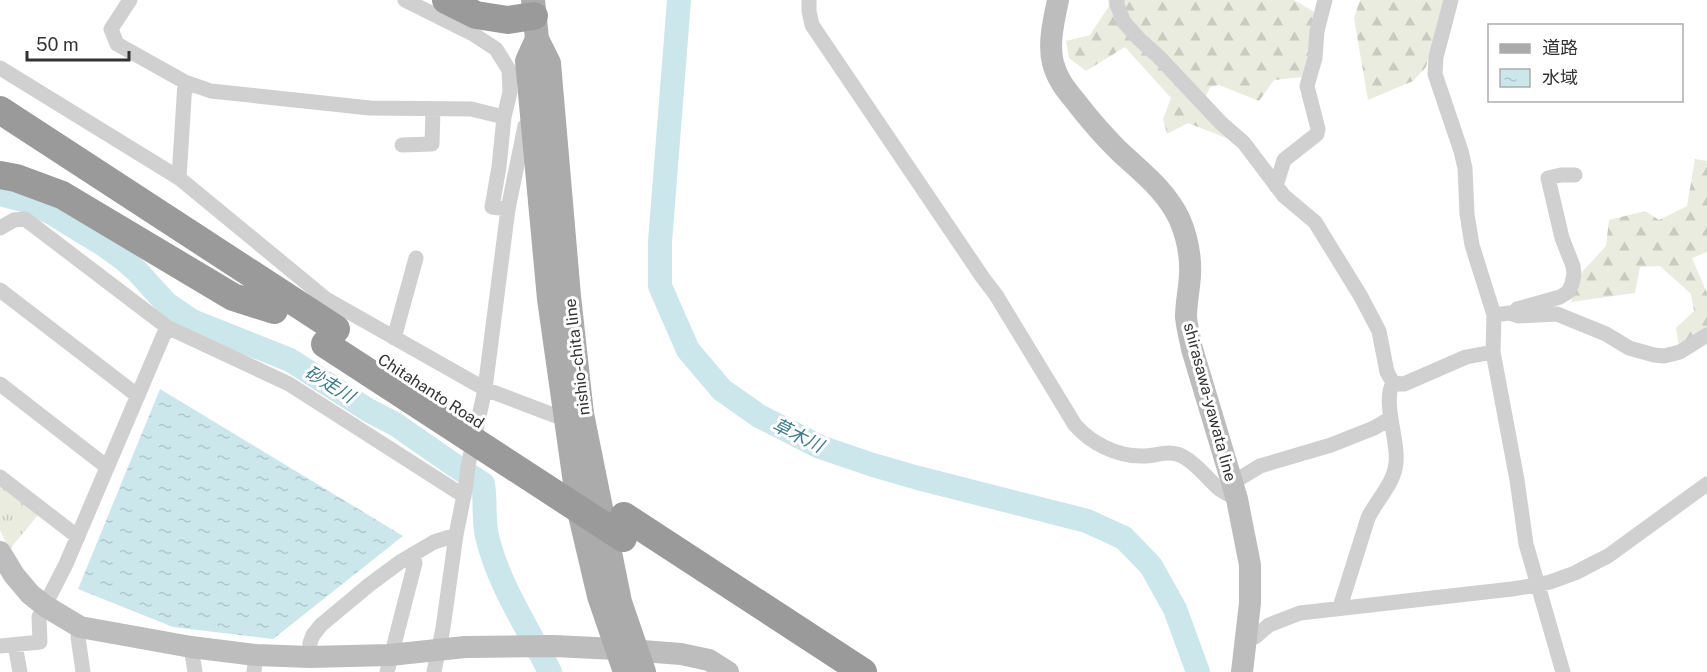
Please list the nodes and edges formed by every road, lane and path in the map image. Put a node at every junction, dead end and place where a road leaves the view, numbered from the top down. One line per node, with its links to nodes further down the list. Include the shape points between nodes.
1 (130, 0): 12 (street, via 111,29 117,44)
2 (405, 0): 16 (street, via 496,49 509,70 510,92)
3 (446, 0): 10 (highway, via 476,15 508,20)
4 (499, 0): 10 (highway)
5 (809, 0): 46 (street, via 812,25 996,295 1075,425 1091,440 1119,453 1142,456 1167,452 1182,456 1219,489)
6 (1058, 0): 46 (street, shirasawa-yawata line, via 1052,62 1060,83 1092,123 1164,193 1180,221 1190,263 1187,326)
7 (1117, 0): 23 (street, via 1124,22 1244,143)
8 (1324, 0): 23 (street, via 1307,86 1317,134 1284,160)
9 (1451, 0): 30 (street, via 1435,74 1465,168 1472,245)
10 (534, 18): 40 (main road, nishio-chita line, via 527,61 549,299); 61 (main road, nishio-chita line, via 549,63 582,414)
11 (0, 68): 22 (street)
12 (185, 82): 14 (street, via 211,91 370,108); 22 (street)
13 (0, 96): 26 (highway, via 189,220)
14 (433, 109): 16 (street, via 471,109); 19 (street, via 432,144)
15 (0, 110): 26 (highway, Chitahanto Road)
16 (504, 117): 24 (street, via 492,207)
17 (525, 126): 24 (street)
18 (0, 132): 29 (highway, Chitahanto Road)
19 (402, 145)
20 (1575, 174): 30 (street, via 1548,178 1573,266 1568,292)
21 (0, 175): 29 (highway, via 62,195 233,297)
22 (179, 178): 34 (street, via 326,299)
23 (1276, 186): 36 (street, via 1315,222 1360,295 1379,331)
24 (508, 209): 38 (street)
25 (0, 228): 31 (street, via 14,219 25,219)
26 (196, 237): 33 (highway, Chitahanto Road)
27 (416, 258): 34 (street)
28 (0, 291): 39 (street)
29 (274, 310): 33 (highway, Chitahanto Road)
30 (1502, 314): 32 (street, via 1557,314 1629,348 1654,355 1680,352); 35 (street)
31 (167, 327): 39 (street); 45 (street, via 289,384)
32 (1707, 335)
33 (331, 336): 47 (highway, Chitahanto Road)
34 (394, 338): 38 (street)
35 (1493, 352): 36 (street, via 1466,357 1404,384); 52 (street, via 1526,544)
36 (1393, 383): 41 (street)
37 (0, 384): 42 (street)
38 (485, 389): 40 (street); 45 (street)
39 (138, 396): 42 (street)
40 (566, 418): 61 (main road, nishio-chita line, via 579,511 599,596)
41 (1391, 418): 46 (street, via 1330,446 1260,466); 54 (street, via 1397,461 1392,480 1368,518)
42 (107, 466): 49 (street)
43 (0, 477): 49 (street)
44 (1707, 484): 52 (street, via 1608,556 1575,573)
45 (465, 490): 48 (street)
46 (1234, 491): 56 (street, shirasawa-yawata line, via 1250,565)
47 (623, 527): 70 (highway, Chitahanto Road); 71 (highway, Chitahanto Road)
48 (456, 535): 51 (street); 59 (street)
49 (78, 537): 53 (street)
50 (0, 552): 53 (street, via 14,575)
51 (413, 554): 60 (street, via 321,625 310,643); 63 (street, via 415,563)
52 (1537, 585): 54 (street); 73 (street)
53 (45, 606): 55 (street); 57 (street, via 39,617 40,642)
54 (1340, 607): 56 (street, via 1300,612)
55 (80, 627): 58 (street); 65 (street)
56 (1246, 639): 72 (street, shirasawa-yawata line)
57 (8, 645): 64 (street)
58 (191, 647): 62 (street); 66 (street)
59 (439, 649): 61 (street, via 554,646); 63 (street); 67 (street)
60 (310, 657): 62 (street); 63 (street)
61 (632, 657): 68 (main road, nishio-chita line); 69 (street, via 681,654 709,660)
62 (255, 663)
63 (388, 664)
64 (20, 672)
65 (83, 672)
66 (195, 672)
67 (434, 672)
68 (625, 672)
69 (728, 672)
70 (830, 672)
71 (863, 672)
72 (1242, 672)
73 (1563, 672)

